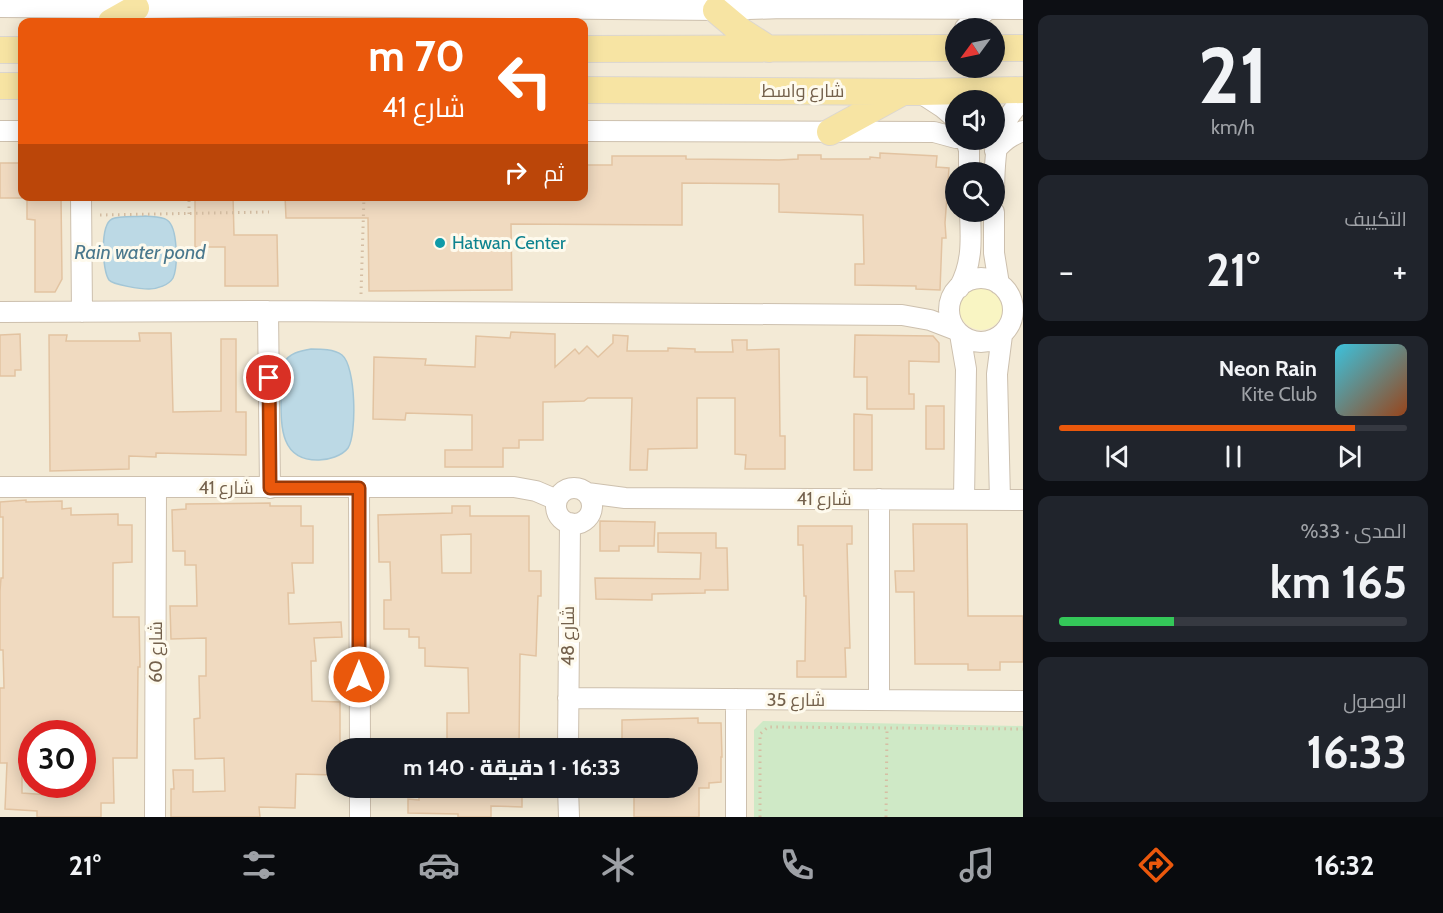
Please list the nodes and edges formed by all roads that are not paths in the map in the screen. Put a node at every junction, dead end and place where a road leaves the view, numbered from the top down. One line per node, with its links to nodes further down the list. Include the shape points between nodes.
1 (276, 3): 2 (street); 9 (street)
2 (234, 4): 7 (street)
3 (788, 4): 4 (street); 9 (street)
4 (839, 4): 5 (street)
5 (994, 4): 8 (street); 11 (street)
6 (0, 7): 7 (street)
7 (136, 8): 10 (main road)
8 (1023, 9)
9 (716, 10): 16 (main road)
10 (118, 18)
11 (977, 18)
12 (945, 44): 16 (main road)
13 (1005, 48): 14 (main road)
14 (1023, 48)
15 (588, 49): 16 (main road)
16 (769, 49)
17 (0, 50): 18 (main road)
18 (18, 50)
19 (0, 86): 20 (main road)
20 (18, 86)
21 (588, 90): 23 (main road, شارع واسط)
22 (1023, 90): 23 (main road, شارع واسط)
23 (911, 92): 25 (street); 30 (main road)
24 (1023, 100): 32 (street, via 1008,117)
25 (945, 109)
26 (0, 131): 27 (street)
27 (18, 131)
28 (588, 131): 30 (street)
29 (1023, 131): 32 (street, via 1001,143)
30 (830, 132): 31 (street, via 934,132)
31 (945, 136)
32 (995, 151): 33 (street)
33 (995, 162)
34 (81, 206): 42 (street)
35 (970, 222): 38 (street, via 969,264)
36 (994, 222): 37 (street)
37 (999, 284): 38 (street, via 978,279); 40 (street)
38 (957, 290): 43 (street, via 930,308); 44 (street, via 950,305 950,318)
39 (268, 311): 42 (street); 43 (street); 48 (street)
40 (1018, 311): 45 (street)
41 (0, 312): 42 (street)
42 (82, 312)
43 (902, 315): 44 (street, via 930,320)
44 (958, 332): 45 (street, via 967,339 985,342); 53 (street, via 966,369)
45 (1002, 335): 55 (street, via 997,374)
46 (0, 487): 47 (street, شارع 41)
47 (156, 488): 48 (street, شارع 41); 67 (street, شارع 60)
48 (270, 488): 49 (street, شارع 41)
49 (359, 488): 54 (street, شارع 41, via 514,487); 63 (street)
50 (587, 493): 51 (street, شارع 41); 54 (street, via 578,488 568,489); 57 (street, via 592,502)
51 (625, 498): 52 (street, شارع 41); 57 (street, شارع 41)
52 (879, 499): 53 (street, شارع 41); 61 (street)
53 (964, 499): 55 (street, شارع 41)
54 (557, 500): 58 (street, via 559,514)
55 (1000, 500): 56 (street, شارع 41)
56 (1023, 500)
57 (591, 513): 58 (street, via 582,522)
58 (570, 523): 59 (street, شارع 48)
59 (568, 698): 60 (street, شارع 35); 64 (street, شارع 48)
60 (736, 699): 61 (street, شارع 35); 70 (street)
61 (879, 700): 62 (street, شارع 35)
62 (1023, 701)
63 (360, 738)
64 (568, 738)
65 (360, 798): 68 (street)
66 (568, 798): 69 (street)
67 (155, 817)
68 (360, 817)
69 (568, 817)
70 (736, 817)

